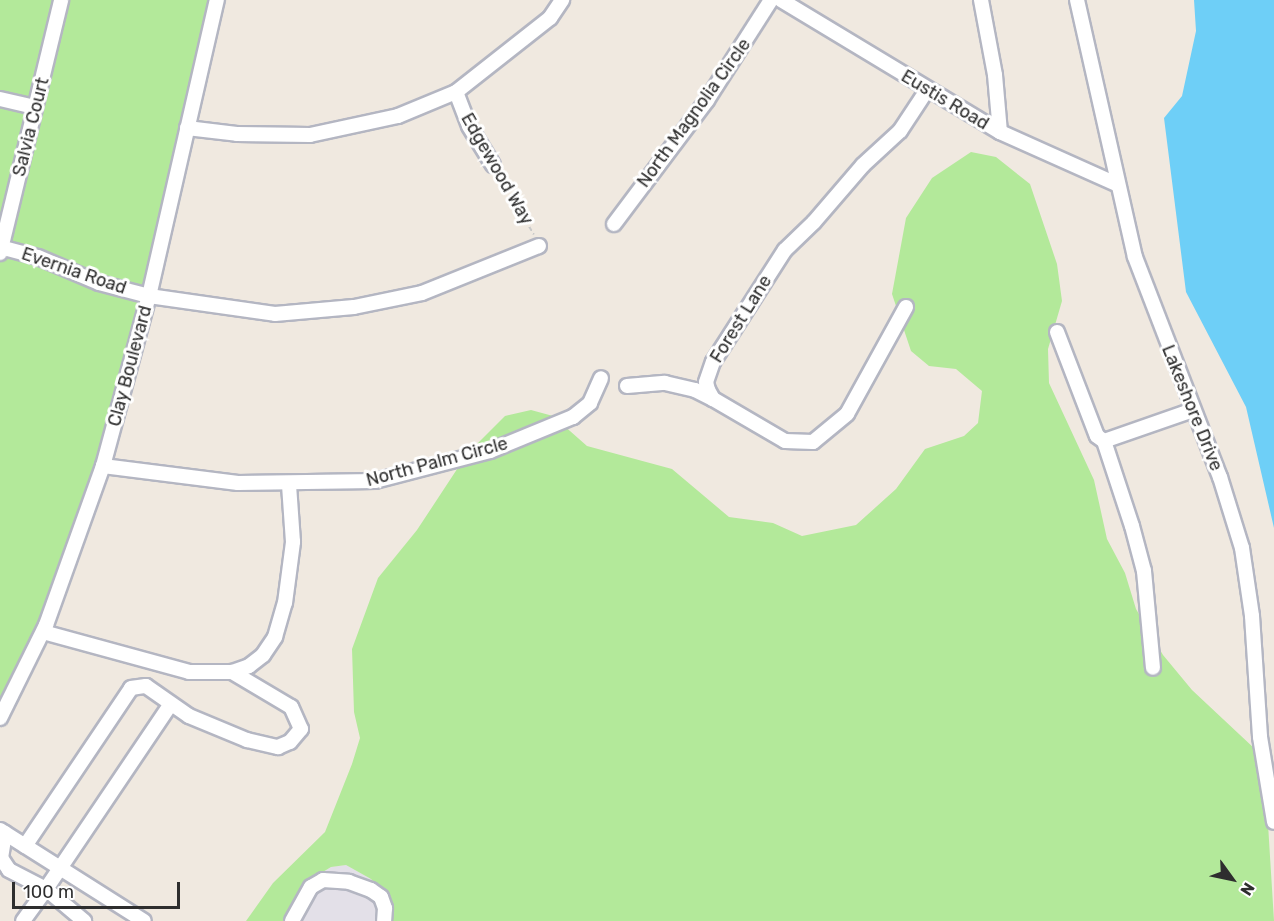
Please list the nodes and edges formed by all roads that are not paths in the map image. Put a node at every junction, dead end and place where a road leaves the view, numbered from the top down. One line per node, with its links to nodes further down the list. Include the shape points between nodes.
1 (62, 0): 11 (street, Salvia Court)
2 (217, 0): 12 (street, Clay Boulevard)
3 (562, 0): 9 (street, via 550,18)
4 (771, 0): 16 (street, North Magnolia Circle, via 707,100)
5 (781, 0): 8 (street, Eustis Road)
6 (981, 0): 13 (street, via 995,75)
7 (1077, 0): 15 (street, Lakeshore Drive)
8 (927, 90): 13 (street, Eustis Road); 24 (street, Forest Lane, via 900,131 785,250 714,362 706,382)
9 (456, 92): 12 (street, via 398,116 319,134 266,136); 14 (street, Edgewood Way, via 469,126)
10 (0, 99): 11 (street)
11 (35, 107): 18 (street, Salvia Court)
12 (187, 128): 19 (street, Clay Boulevard)
13 (1000, 132): 15 (street, Eustis Road)
14 (493, 165)
15 (1116, 184): 25 (street, Lakeshore Drive, via 1135,257)
16 (614, 224)
17 (539, 246): 19 (street, via 433,289 354,307 251,313)
18 (0, 249): 19 (street, Evernia Road, via 38,257 99,283)
19 (149, 296): 27 (street, Clay Boulevard)
20 (906, 308): 24 (street, via 864,390 835,428 818,440 799,444 785,441)
21 (1057, 332): 26 (street, via 1097,436)
22 (601, 378): 28 (street, North Palm Circle, via 590,403 573,417 490,451 375,481)
23 (627, 386): 24 (street, via 664,383)
24 (713, 399)
25 (1193, 410): 26 (street); 34 (street, Lakeshore Drive, via 1220,477 1244,557 1260,736)
26 (1104, 441): 30 (street, via 1144,571)
27 (103, 466): 28 (street, North Palm Circle, via 189,479); 29 (street, Clay Boulevard)
28 (289, 485): 31 (street, via 291,572 282,618 263,655)
29 (43, 632): 31 (street, via 189,672); 33 (street, Clay Boulevard)
30 (1153, 668)
31 (232, 672): 32 (street, via 291,707 301,729 290,742 278,747 247,740 189,716)
32 (171, 704): 36 (street, via 146,686 126,692); 37 (street)
33 (0, 718)
34 (1274, 822)
35 (3, 832): 36 (street); 38 (street, via 2,858 9,870)
36 (24, 846): 37 (street)
37 (60, 870): 38 (street); 41 (street)
38 (46, 889): 39 (street); 40 (street)
39 (23, 921)
40 (84, 921)
41 (144, 921)
42 (292, 921): 43 (street, via 311,887 323,880 349,882 371,890 385,908)
43 (384, 921)

